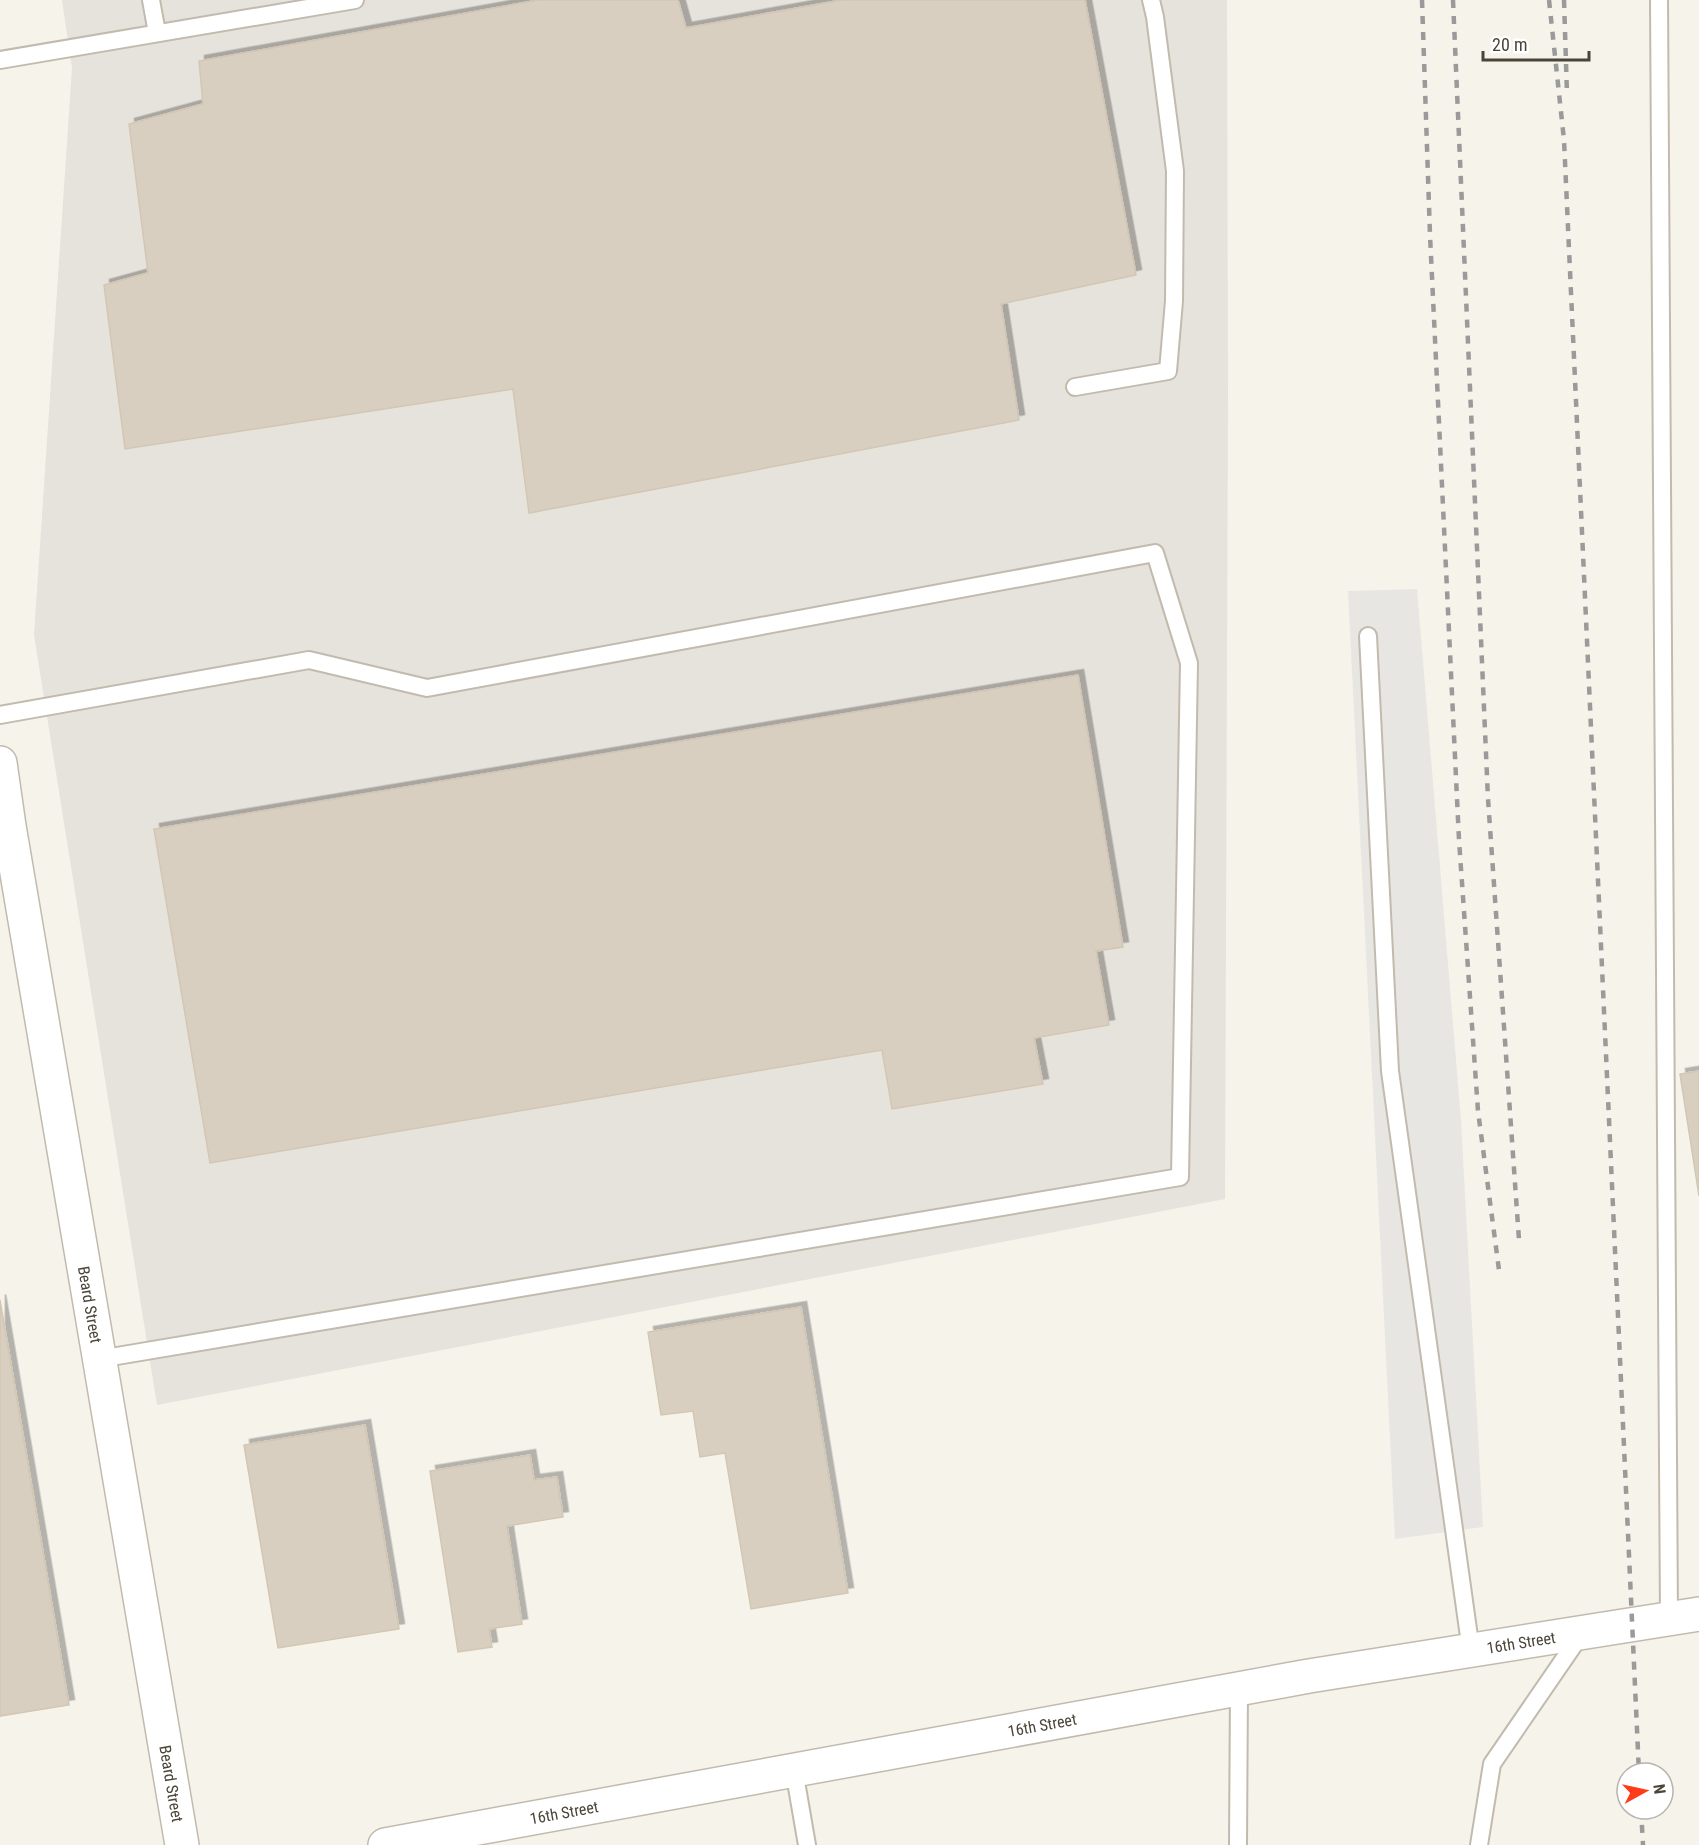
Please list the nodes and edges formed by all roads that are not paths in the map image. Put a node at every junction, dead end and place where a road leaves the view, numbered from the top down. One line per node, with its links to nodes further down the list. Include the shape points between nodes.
1 (151, 0): 5 (lane)
2 (355, 0): 5 (lane)
3 (1151, 0): 7 (lane, via 1175,171 1174,301 1168,371)
4 (1659, 0): 12 (lane)
5 (157, 33): 6 (lane)
6 (0, 60)
7 (1075, 387)
8 (1368, 636): 14 (lane, via 1390,1071)
9 (0, 715): 11 (lane, via 309,660 428,688 1155,553 1189,663 1180,1177)
10 (0, 764): 11 (street, Beard Street)
11 (99, 1359): 17 (street, Beard Street)
12 (1684, 1617): 13 (street, 16th Street)
13 (1582, 1634): 14 (street, 16th Street); 21 (lane, via 1492,1764)
14 (1471, 1651): 15 (street, 16th Street)
15 (1239, 1689): 16 (street, 16th Street); 20 (lane)
16 (794, 1770): 18 (street, 16th Street); 19 (lane)
17 (182, 1845)
18 (385, 1845)
19 (807, 1845)
20 (1238, 1845)
21 (1479, 1845)

